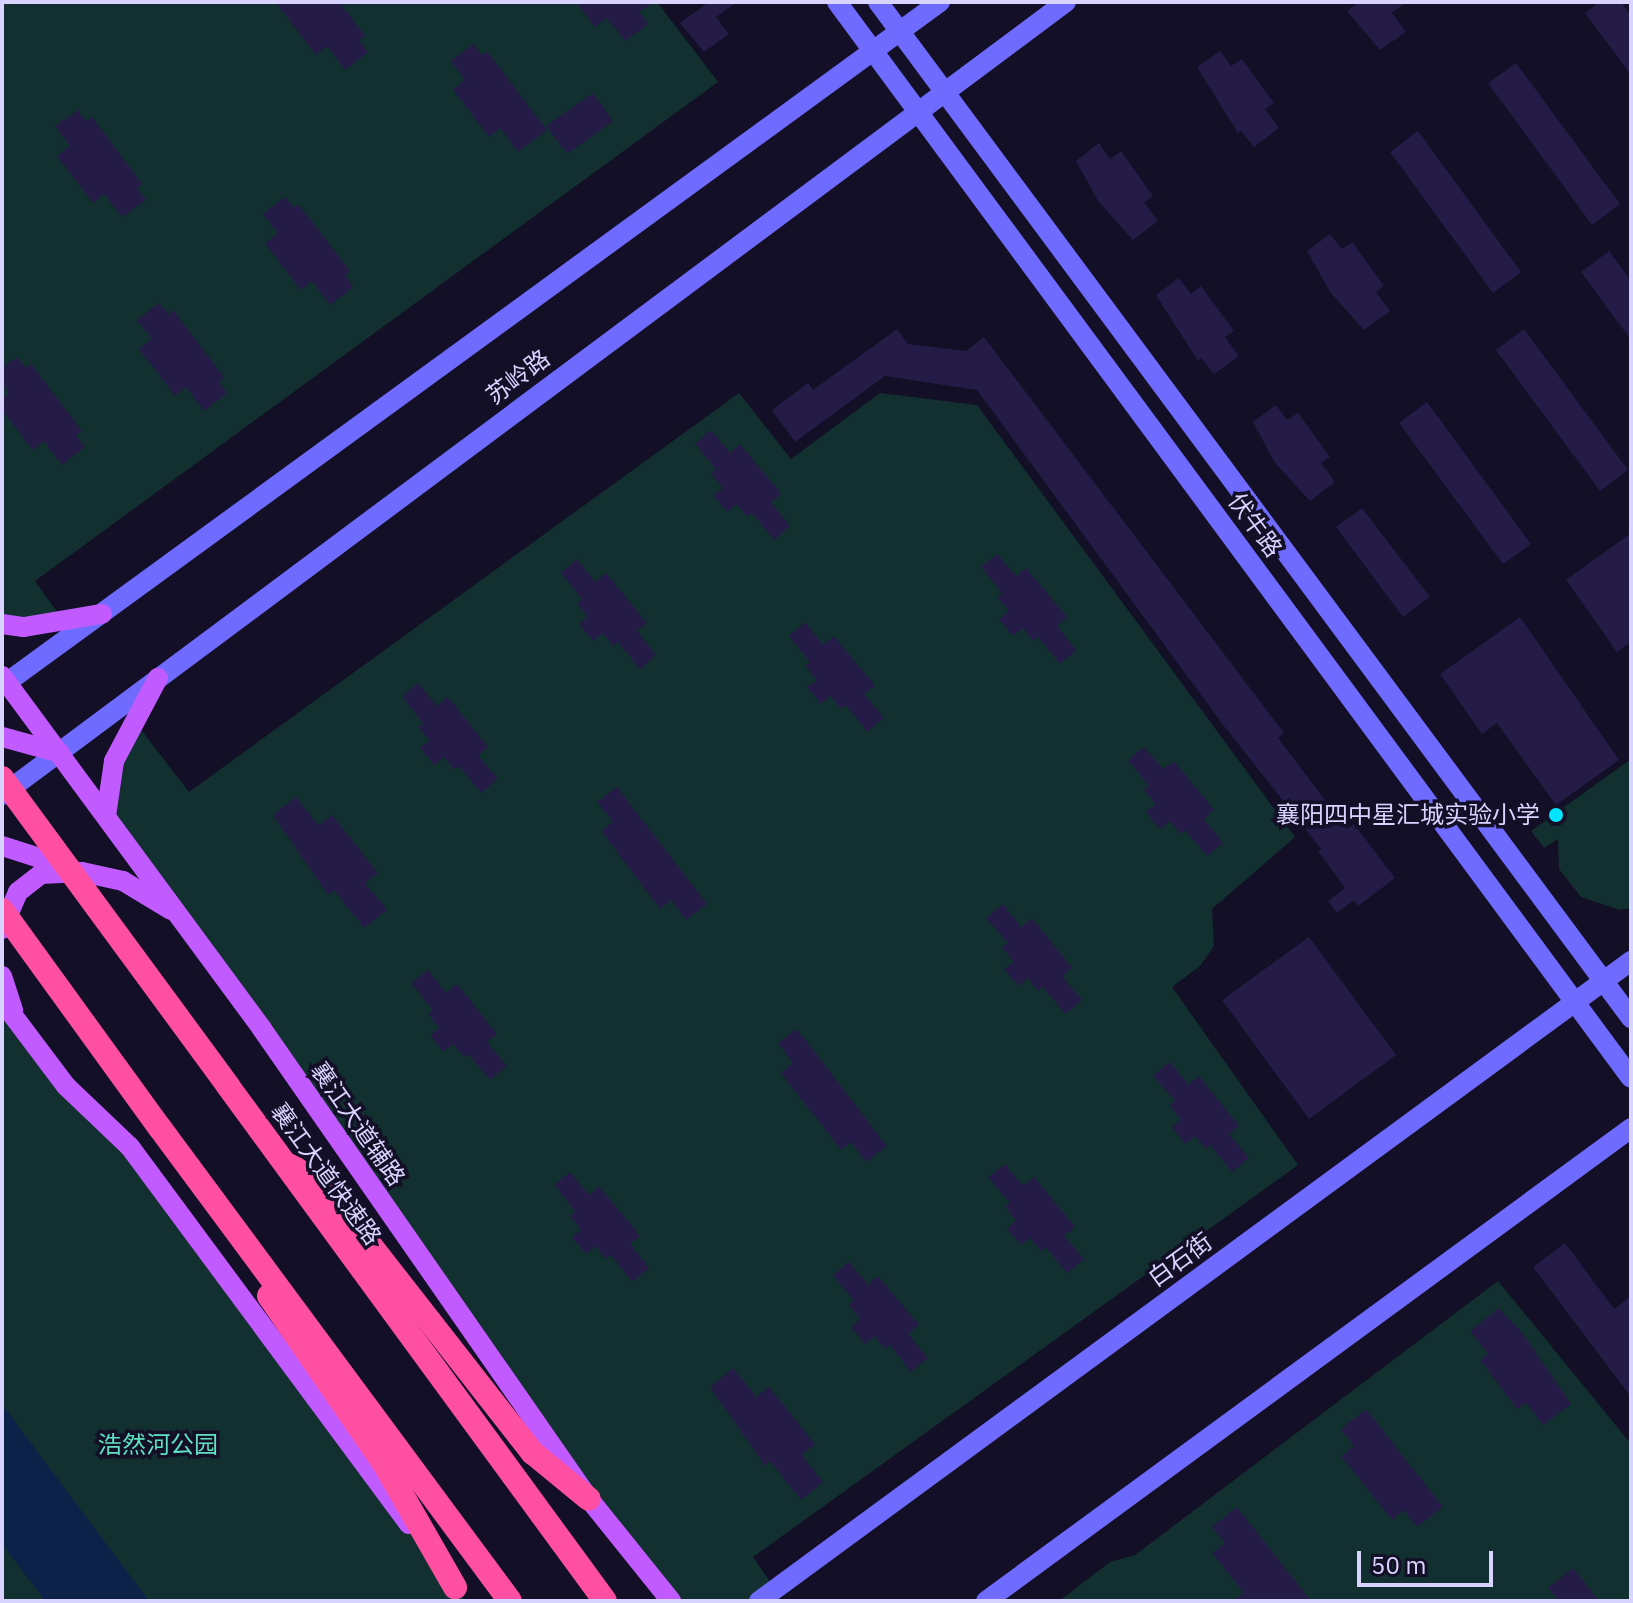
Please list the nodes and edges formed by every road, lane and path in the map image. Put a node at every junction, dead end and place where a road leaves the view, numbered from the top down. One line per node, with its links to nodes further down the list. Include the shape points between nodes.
1 (837, 2): 6 (street, 伏牛路)
2 (878, 2): 5 (street)
3 (940, 2): 5 (street)
4 (1066, 2): 7 (street, 苏岭路)
5 (900, 31): 6 (street); 7 (street)
6 (873, 51): 8 (street, 伏牛路); 9 (street)
7 (945, 92): 8 (street, 苏岭路); 25 (street)
8 (918, 112): 11 (street, 苏岭路); 27 (street, 伏牛路)
9 (102, 614): 10 (main road, via 24,627); 12 (street)
10 (2, 624)
11 (158, 678): 14 (street, 苏岭路); 17 (main road, via 114,761)
12 (4, 681): 14 (main road, 襄江大道辅路)
13 (2, 737): 14 (main road)
14 (60, 753): 16 (street, 苏岭路); 17 (main road, 襄江大道辅路)
15 (2, 778): 32 (highway, 襄江大道快速路, bridge)
16 (2, 795)
17 (106, 816): 21 (main road, 襄江大道辅路)
18 (2, 846): 19 (main road)
19 (82, 872): 21 (main road, via 123,881); 22 (main road, via 41,874 18,892)
20 (2, 910): 33 (highway, bridge)
21 (181, 916): 34 (main road, 襄江大道辅路)
22 (2, 930)
23 (1631, 961): 25 (street, 白石街)
24 (2, 976): 28 (main road)
25 (1603, 981): 27 (street, 白石街); 29 (street)
26 (2, 1001): 28 (main road)
27 (1575, 1002): 30 (street, 伏牛路); 39 (street, 白石街)
28 (15, 1018): 35 (main road, via 66,1086 130,1147)
29 (1631, 1018)
30 (1631, 1078)
31 (1631, 1128): 40 (street)
32 (276, 1154): 34 (highway, via 328,1191 533,1453); 37 (highway, 襄江大道快速路)
33 (233, 1227): 35 (highway, via 285,1325 385,1465); 36 (highway)
34 (589, 1499): 38 (main road, 襄江大道辅路)
35 (460, 1594)
36 (510, 1601)
37 (605, 1601)
38 (671, 1601)
39 (759, 1601)
40 (986, 1601)

